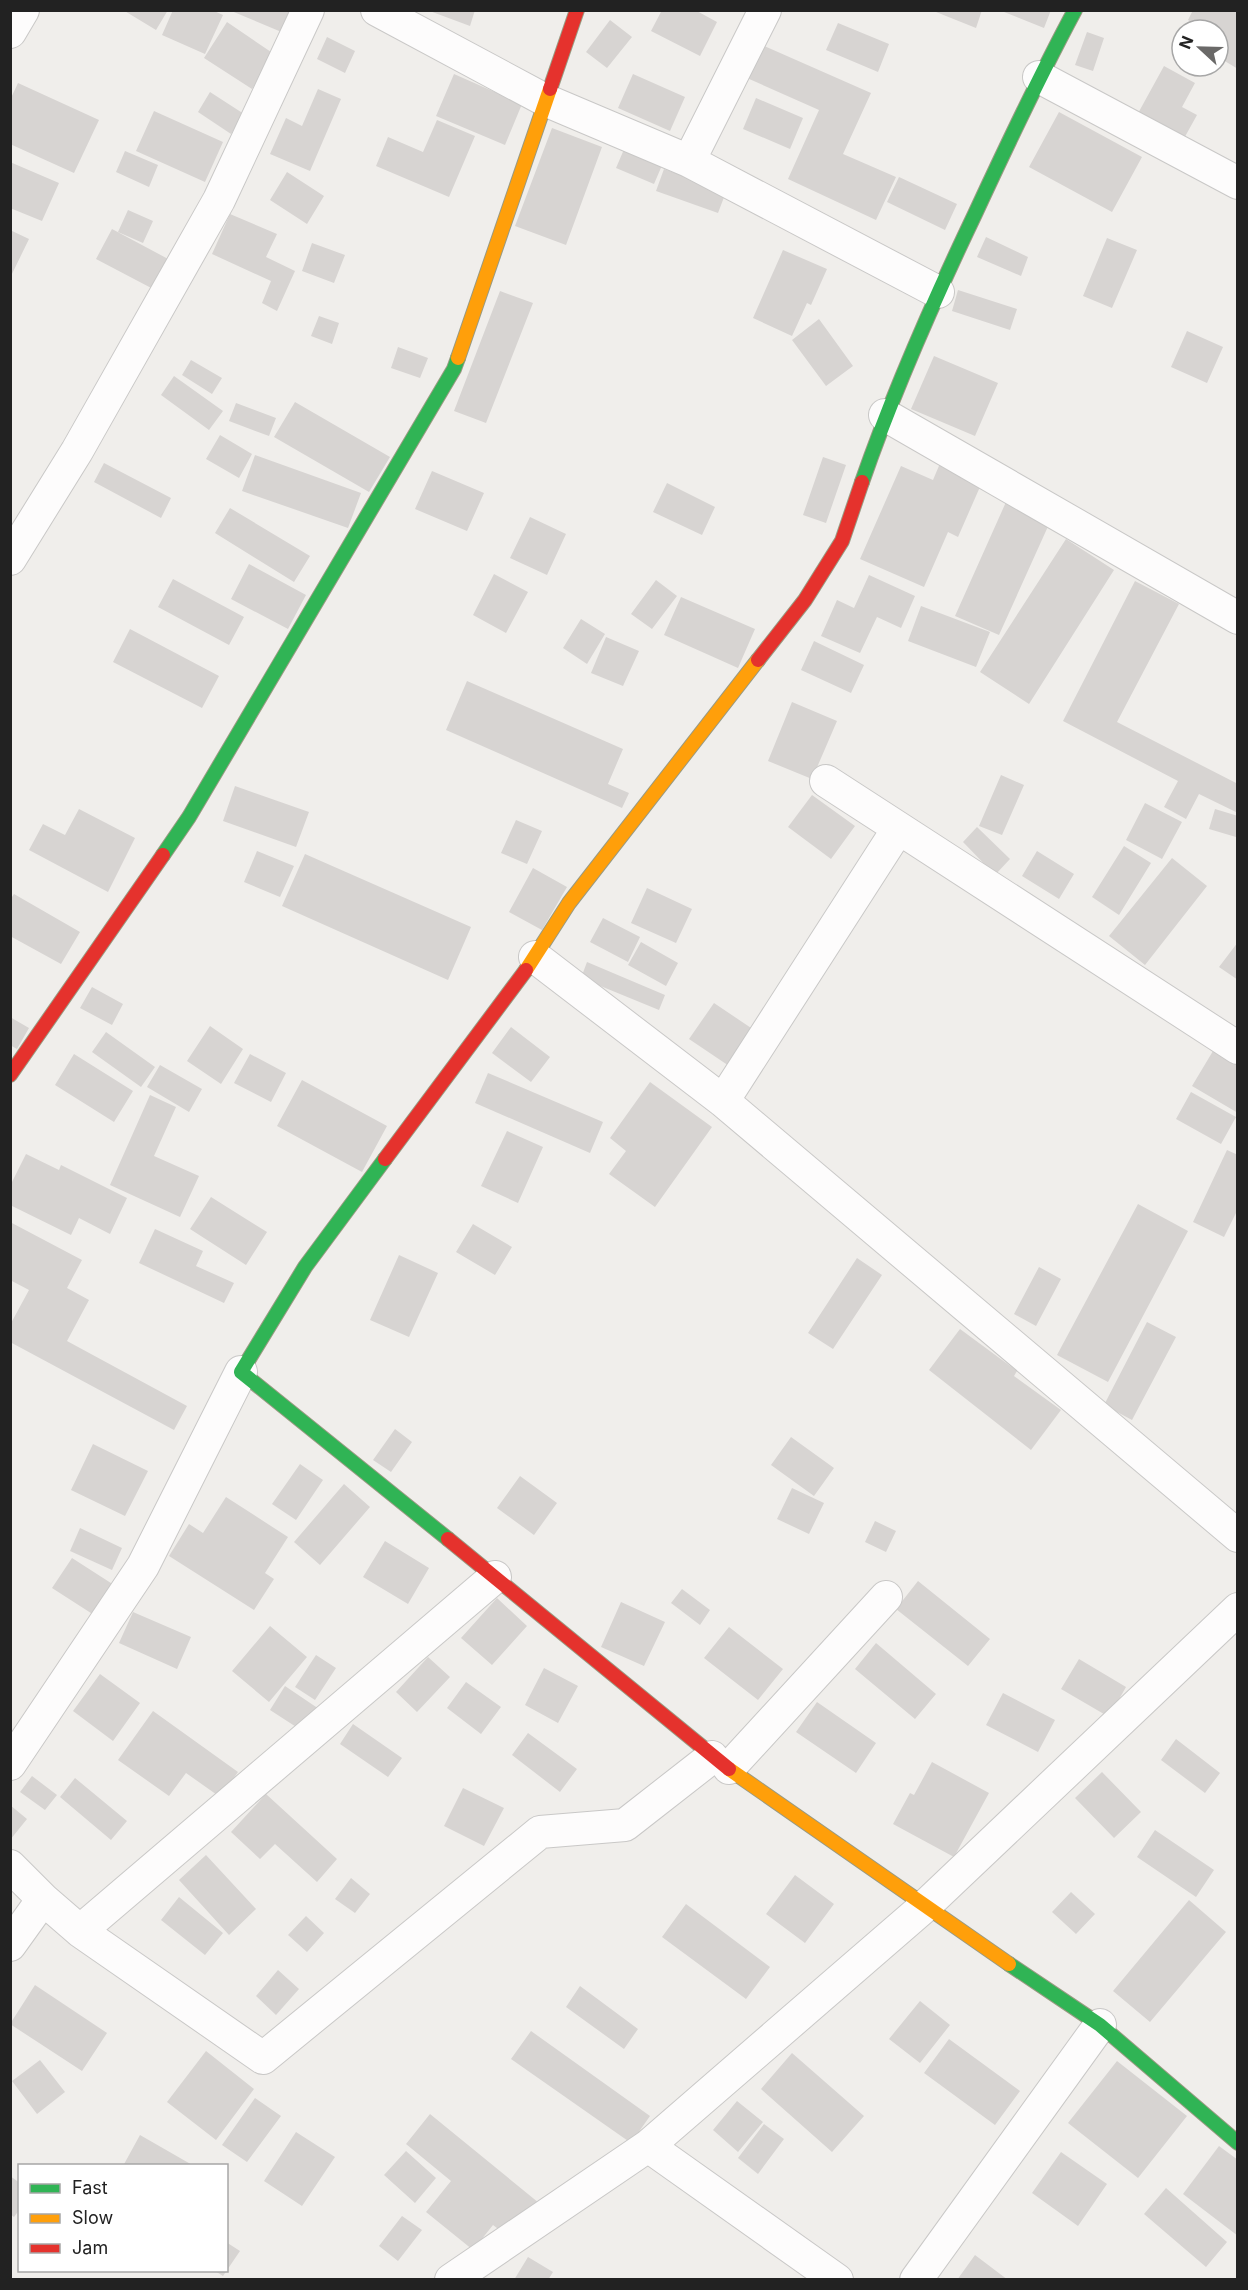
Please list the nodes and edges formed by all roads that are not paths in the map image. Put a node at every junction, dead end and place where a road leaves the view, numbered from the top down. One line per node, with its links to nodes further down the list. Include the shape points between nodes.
1 (23, 10): 7 (street)
2 (308, 10): 14 (street, via 219,200 77,451)
3 (377, 10): 9 (street)
4 (577, 10): 9 (street)
5 (765, 10): 10 (street)
6 (1075, 10): 8 (street)
7 (10, 32)
8 (1039, 77): 11 (street); 12 (street)
9 (545, 100): 10 (street); 20 (street, via 454,369 189,817)
10 (689, 161): 12 (street)
11 (1238, 183)
12 (938, 292): 13 (street)
13 (885, 415): 15 (street); 18 (street, via 842,541 805,600 569,903)
14 (10, 559)
15 (1238, 618)
16 (826, 782): 17 (street)
17 (897, 829): 19 (street); 21 (street)
18 (535, 957): 21 (street); 22 (street, via 305,1267)
19 (1238, 1048)
20 (10, 1075)
21 (723, 1101): 23 (street)
22 (242, 1372): 24 (street); 28 (street, via 143,1566)
23 (1238, 1536)
24 (495, 1577): 27 (street); 32 (street)
25 (886, 1597): 27 (street)
26 (1238, 1610): 31 (street)
27 (720, 1763): 31 (street); 32 (street, via 625,1825 540,1832 263,2058)
28 (10, 1764)
29 (10, 1866): 30 (street)
30 (43, 1899): 32 (street); 33 (street)
31 (924, 1907): 34 (street); 36 (street)
32 (80, 1931)
33 (10, 1945)
34 (1100, 2025): 35 (street); 39 (street)
35 (1238, 2143)
36 (648, 2146): 37 (street); 38 (street)
37 (451, 2280)
38 (837, 2280)
39 (916, 2280)

